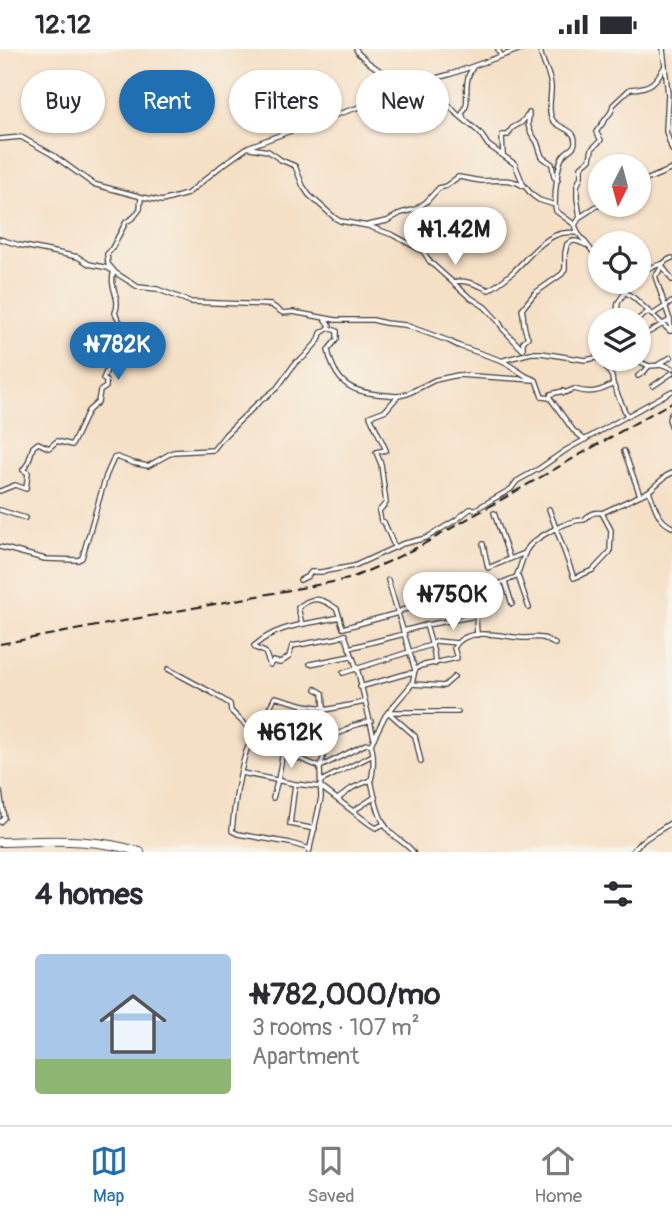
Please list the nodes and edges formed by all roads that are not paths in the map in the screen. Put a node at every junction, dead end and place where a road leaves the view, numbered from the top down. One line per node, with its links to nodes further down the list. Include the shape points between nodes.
1 (356, 49): 9 (street)
2 (498, 49): 6 (street)
3 (521, 49): 6 (street)
4 (540, 49): 21 (street, via 551,84 551,116 571,131 576,143 563,156)
5 (663, 49): 7 (street)
6 (501, 56): 8 (street)
7 (665, 66): 14 (street); 26 (street, via 653,84 630,89 613,104 596,132 601,140 580,170)
8 (473, 67): 10 (street); 13 (street, via 467,79)
9 (379, 70)
10 (449, 74)
11 (449, 104): 13 (street)
12 (356, 108): 16 (street)
13 (465, 121): 18 (street)
14 (669, 124): 17 (street)
15 (0, 139): 23 (street, via 21,137 93,184)
16 (248, 147): 23 (street, via 187,194 162,201); 27 (street, via 268,151 295,166 313,199 340,221)
17 (672, 151)
18 (503, 155): 21 (street, via 502,135 508,135 529,113 531,133); 22 (street)
19 (672, 169): 20 (street)
20 (651, 178)
21 (558, 180): 24 (street)
22 (532, 194): 24 (street); 27 (street, via 519,183 458,177 416,209)
23 (142, 197): 35 (street, via 140,209 126,222 107,254)
24 (555, 205): 28 (street, via 556,211)
25 (588, 212): 26 (street)
26 (580, 217): 28 (street)
27 (363, 225): 37 (street, via 421,250)
28 (575, 225): 29 (street)
29 (578, 233): 31 (street); 37 (street, via 553,236 489,290 470,282)
30 (0, 239): 35 (street, via 78,257)
31 (588, 246): 51 (street, via 569,242 562,274 522,309 528,337)
32 (672, 258): 33 (street)
33 (661, 264): 34 (street); 36 (street); 40 (street, via 655,279)
34 (651, 267)
35 (114, 271): 44 (street, via 138,287 191,302 271,305 284,313); 73 (street, via 115,313 120,322 103,379 106,387 100,391 98,403 88,411 72,445 57,440 49,448 38,443 33,447 23,470 28,473 26,489 15,485)
36 (672, 280)
37 (453, 282): 51 (street, via 485,307)
38 (628, 294): 41 (street)
39 (672, 302): 40 (street)
40 (666, 307): 42 (street); 45 (street)
41 (644, 308)
42 (651, 314)
43 (651, 315): 47 (street)
44 (320, 318): 46 (street); 48 (street)
45 (671, 319): 47 (street); 50 (street)
46 (341, 320): 48 (street); 54 (street, via 405,325)
47 (662, 325): 49 (street); 50 (street)
48 (330, 327): 65 (street, via 337,331 328,350 331,364 345,383 359,391); 84 (street, via 277,388 213,450 173,452 144,466 114,458 82,558 45,559)
49 (651, 331)
50 (671, 332)
51 (523, 352): 53 (street); 54 (street)
52 (671, 356): 55 (street)
53 (588, 359)
54 (503, 361): 61 (street)
55 (657, 365): 56 (street); 57 (street)
56 (651, 366)
57 (672, 370): 63 (street)
58 (608, 371): 62 (street)
59 (645, 371): 60 (street)
60 (638, 376)
61 (536, 380): 65 (street, via 458,375); 66 (street, via 542,397)
62 (613, 384): 66 (street, via 584,393 563,391); 68 (street)
63 (653, 386)
64 (672, 391): 68 (street)
65 (398, 396): 85 (street, via 386,410 370,416 386,450 376,452 386,503 379,511)
66 (550, 398): 70 (street)
67 (672, 412): 69 (street)
68 (627, 416): 70 (street)
69 (672, 428)
70 (585, 440): 85 (street, via 434,534)
71 (624, 451): 75 (street)
72 (672, 473): 74 (street)
73 (0, 491)
74 (649, 491): 75 (street); 81 (street, via 660,519)
75 (639, 495): 79 (street)
76 (550, 509): 82 (street)
77 (0, 510): 80 (street)
78 (494, 513): 87 (street)
79 (601, 513): 82 (street); 82 (street, via 611,530 610,552 593,570 574,577)
80 (24, 518)
81 (672, 527)
82 (557, 528): 86 (street)
83 (483, 544): 87 (street, via 488,568)
84 (0, 547)
85 (396, 548): 89 (street, via 354,566 311,572)
86 (524, 553): 87 (street); 88 (street)
87 (510, 559)
88 (518, 574): 91 (street); 94 (street)
89 (300, 580)
90 (388, 580): 95 (street)
91 (505, 582): 92 (street); 93 (street)
92 (475, 594): 95 (street); 96 (street, via 481,612)
93 (512, 604)
94 (529, 608)
95 (398, 613): 100 (street); 101 (street)
96 (476, 615): 99 (street); 103 (street)
97 (340, 617): 98 (street); 98 (street, via 335,606 313,599 298,608); 100 (street)
98 (302, 624): 102 (street, via 272,633 255,648 265,652 270,665 289,657 292,646)
99 (426, 625): 101 (street); 106 (street)
100 (343, 628): 102 (street)
101 (403, 633): 107 (street); 108 (street)
102 (345, 635): 107 (street)
103 (477, 635): 104 (street); 105 (street, via 545,639)
104 (457, 643): 106 (street, via 436,641); 111 (street, via 457,658)
105 (555, 644)
106 (431, 645): 108 (street); 111 (street)
107 (349, 648): 109 (street)
108 (409, 652): 112 (street); 114 (street)
109 (351, 656): 110 (street); 112 (street)
110 (310, 664)
111 (435, 664): 114 (street)
112 (356, 668): 115 (street); 118 (street)
113 (168, 669): 129 (street, via 230,704 231,711 253,731)
114 (415, 672): 117 (street); 118 (street)
115 (343, 673)
116 (454, 677): 117 (street, via 444,686)
117 (412, 684): 123 (street)
118 (360, 687): 120 (street)
119 (316, 689): 122 (street, via 323,693)
120 (365, 702): 122 (street); 125 (street)
121 (304, 705): 122 (street); 126 (street); 126 (street, via 275,697 263,721)
122 (325, 709): 127 (street)
123 (388, 712): 124 (street); 128 (street); 134 (street, via 415,736)
124 (458, 712)
125 (370, 721): 127 (street); 128 (street)
126 (304, 733): 127 (street); 133 (street)
127 (326, 738): 135 (street)
128 (374, 738): 130 (street)
129 (252, 739): 131 (street); 136 (street)
130 (371, 744): 132 (street); 135 (street)
131 (282, 751): 133 (street); 137 (street)
132 (373, 755): 138 (street); 139 (street)
133 (299, 758): 135 (street)
134 (421, 762)
135 (320, 767): 139 (street)
136 (242, 773): 137 (street); 152 (street, via 232,831)
137 (278, 780): 140 (street); 144 (street)
138 (371, 780): 143 (street); 145 (street)
139 (320, 781): 141 (street)
140 (295, 784): 141 (street); 150 (street, via 290,824)
141 (321, 787): 145 (street); 150 (street)
142 (0, 792): 147 (street, via 4,818)
143 (375, 797): 146 (street); 149 (street)
144 (273, 798)
145 (338, 799): 146 (street)
146 (353, 811): 149 (street, via 376,828)
147 (0, 822)
148 (672, 822): 156 (street)
149 (384, 824): 155 (street)
150 (315, 829): 152 (street)
151 (0, 845): 153 (highway); 154 (highway, via 87,841)
152 (309, 851)
153 (123, 852)
154 (140, 852)
155 (413, 852)
156 (632, 852)

